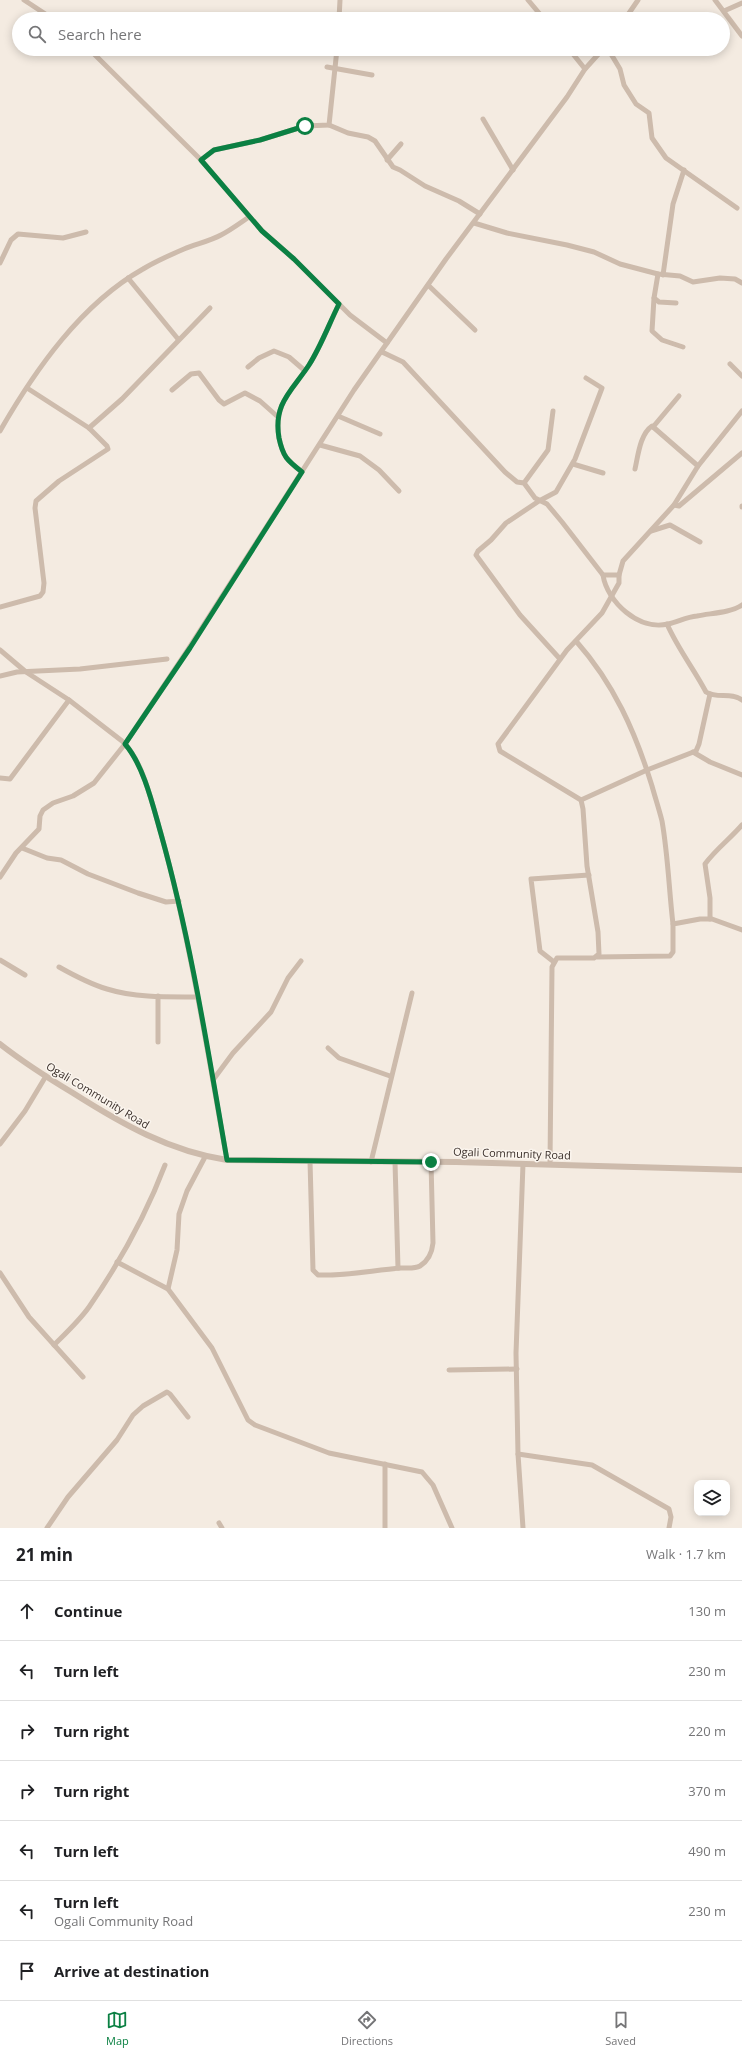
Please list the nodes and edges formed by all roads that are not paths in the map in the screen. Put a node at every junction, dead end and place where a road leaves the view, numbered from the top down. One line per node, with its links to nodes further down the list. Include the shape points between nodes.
1 (24, 0): 8 (street)
2 (340, 0): 9 (street)
3 (528, 0): 10 (street)
4 (638, 0): 11 (street)
5 (715, 0): 7 (street)
6 (742, 3): 7 (street)
7 (724, 11)
8 (42, 12)
9 (339, 12)
10 (538, 12)
11 (630, 12)
12 (730, 19): 13 (street)
13 (742, 36)
14 (95, 56): 26 (street)
15 (336, 56): 20 (street)
16 (574, 56): 21 (street)
17 (597, 56): 21 (street)
18 (612, 56): 29 (street, via 632,98 648,113 652,138 660,151)
19 (327, 67): 20 (street)
20 (334, 67): 22 (street); 24 (street)
21 (585, 70): 28 (street)
22 (372, 75)
23 (482, 119): 28 (street)
24 (329, 125): 26 (street, via 305,126 260,140 214,150); 27 (street, via 375,141)
25 (401, 144): 27 (street)
26 (201, 160): 32 (street)
27 (387, 160): 31 (street, via 393,167 424,186 459,201)
28 (513, 170): 31 (street)
29 (684, 170): 30 (street); 36 (street, via 673,204)
30 (737, 208)
31 (480, 214): 33 (street)
32 (249, 217): 37 (street, via 220,235 165,258); 42 (street)
33 (474, 223): 36 (street, via 594,252 620,264); 39 (street)
34 (86, 232): 35 (street, via 63,238 18,234 11,240)
35 (0, 263)
36 (660, 274): 38 (street, via 680,276 693,282 720,278 735,279); 40 (street)
37 (128, 278): 45 (street); 54 (street, via 74,325)
38 (742, 283)
39 (428, 285): 44 (street); 46 (street)
40 (654, 298): 41 (street, via 659,302); 47 (street, via 652,330 662,340)
41 (676, 303)
42 (339, 304): 46 (street, via 364,327); 51 (street, via 314,356)
43 (210, 308): 45 (street)
44 (475, 330)
45 (178, 338): 62 (street, via 122,399)
46 (387, 343): 48 (street)
47 (683, 347)
48 (382, 352): 59 (street); 72 (street, via 404,362 505,472 517,482)
49 (730, 364): 52 (street)
50 (248, 367): 51 (street, via 258,358 274,351 289,357)
51 (304, 370): 60 (street, via 286,396)
52 (742, 376)
53 (586, 378): 67 (street, via 602,388)
54 (27, 388): 62 (street); 63 (street)
55 (172, 390): 60 (street, via 191,374 199,373 224,404 245,394 260,401)
56 (679, 396): 61 (street)
57 (553, 411): 72 (street, via 548,450)
58 (742, 411): 68 (street)
59 (338, 416): 64 (street); 65 (street)
60 (278, 417): 70 (street, via 277,425 283,456)
61 (653, 427): 68 (street); 69 (street, via 647,430 638,452)
62 (89, 428): 82 (street, via 107,446 106,451 59,481 36,501 43,592 40,596)
63 (0, 431)
64 (380, 434)
65 (320, 445): 70 (street); 73 (street, via 360,456 379,470)
66 (742, 453): 75 (street, via 679,506)
67 (573, 464): 71 (street); 74 (street, via 556,492)
68 (698, 466): 75 (street)
69 (635, 469)
70 (302, 472): 93 (street, via 190,648)
71 (603, 473)
72 (524, 483): 74 (street)
73 (399, 491)
74 (539, 501): 78 (street, via 547,504); 87 (street, via 506,523 476,556 520,615)
75 (674, 505): 76 (street)
76 (648, 533): 77 (street, via 670,525); 79 (street, via 623,561)
77 (700, 542)
78 (603, 575): 79 (street); 80 (street)
79 (619, 575): 80 (street, via 619,583)
80 (611, 597): 83 (street, via 632,617 652,625); 84 (street, via 602,612)
81 (742, 605): 83 (street)
82 (0, 607)
83 (667, 624): 90 (street, via 682,654)
84 (576, 641): 87 (street); 95 (street, via 601,673 623,709)
85 (0, 650): 88 (street)
86 (168, 659): 88 (street)
87 (560, 659): 98 (street, via 501,740 498,748)
88 (26, 672): 89 (street); 92 (street)
89 (0, 676)
90 (710, 694): 91 (street, via 726,694); 94 (street, via 698,749)
91 (741, 698)
92 (69, 700): 93 (street); 97 (street, via 10,779)
93 (125, 744): 100 (street, via 94,783 44,810 40,816 39,829); 103 (street, via 136,762 152,805)
94 (693, 752): 95 (street); 96 (street)
95 (647, 770): 98 (street); 105 (street, via 662,822)
96 (742, 775)
97 (0, 778)
98 (581, 800): 102 (street)
99 (742, 825): 104 (street, via 705,864)
100 (22, 848): 101 (street); 103 (street, via 47,858 61,860 138,894 166,902)
101 (0, 876)
102 (589, 876): 107 (street, via 598,932); 110 (street, via 531,879 540,951)
103 (179, 901): 115 (street)
104 (710, 919): 105 (street); 106 (street)
105 (673, 924): 107 (street, via 673,952 670,956)
106 (742, 930)
107 (597, 957): 110 (street, via 564,957 557,958)
108 (0, 960): 112 (street)
109 (302, 961): 121 (street, via 288,978 272,1012 233,1052)
110 (554, 962): 131 (street)
111 (59, 967): 114 (street, via 109,990)
112 (25, 975)
113 (412, 992): 120 (street)
114 (158, 996): 115 (street); 116 (street)
115 (197, 997): 121 (street)
116 (158, 1042)
117 (0, 1044): 119 (street, Ogali Community Road)
118 (328, 1048): 120 (street, via 339,1058)
119 (46, 1076): 122 (street); 123 (street, Ogali Community Road, via 137,1131 160,1142)
120 (390, 1076): 126 (street, via 389,1091)
121 (213, 1080): 124 (street)
122 (0, 1144)
123 (205, 1157): 124 (street, Ogali Community Road); 136 (street, via 187,1191 179,1214 177,1250)
124 (227, 1160): 125 (street, Ogali Community Road)
125 (310, 1161): 126 (street, Ogali Community Road); 134 (street, via 315,1274 328,1276)
126 (371, 1162): 127 (street, Ogali Community Road)
127 (395, 1162): 128 (street, Ogali Community Road); 134 (street)
128 (431, 1162): 130 (street, Ogali Community Road); 134 (street, via 430,1255 417,1268)
129 (165, 1164): 133 (street, via 142,1222)
130 (523, 1164): 131 (street, Ogali Community Road); 138 (street)
131 (550, 1164): 132 (street, Ogali Community Road)
132 (742, 1170)
133 (117, 1262): 136 (street); 137 (street, via 89,1307)
134 (398, 1268)
135 (0, 1273): 137 (street, via 29,1317)
136 (168, 1289): 143 (street, via 212,1348 241,1410 250,1422 329,1453)
137 (54, 1345): 140 (street)
138 (516, 1369): 139 (street); 142 (street)
139 (449, 1370)
140 (83, 1377)
141 (188, 1416): 145 (street, via 167,1392 143,1406 132,1415 117,1440 68,1497)
142 (518, 1454): 149 (street); 150 (street, via 592,1465 669,1509)
143 (385, 1464): 147 (street); 148 (street, via 416,1470 426,1476 433,1485)
144 (219, 1523): 146 (street)
145 (47, 1528)
146 (222, 1528)
147 (385, 1528)
148 (452, 1528)
149 (523, 1528)
150 (669, 1528)

